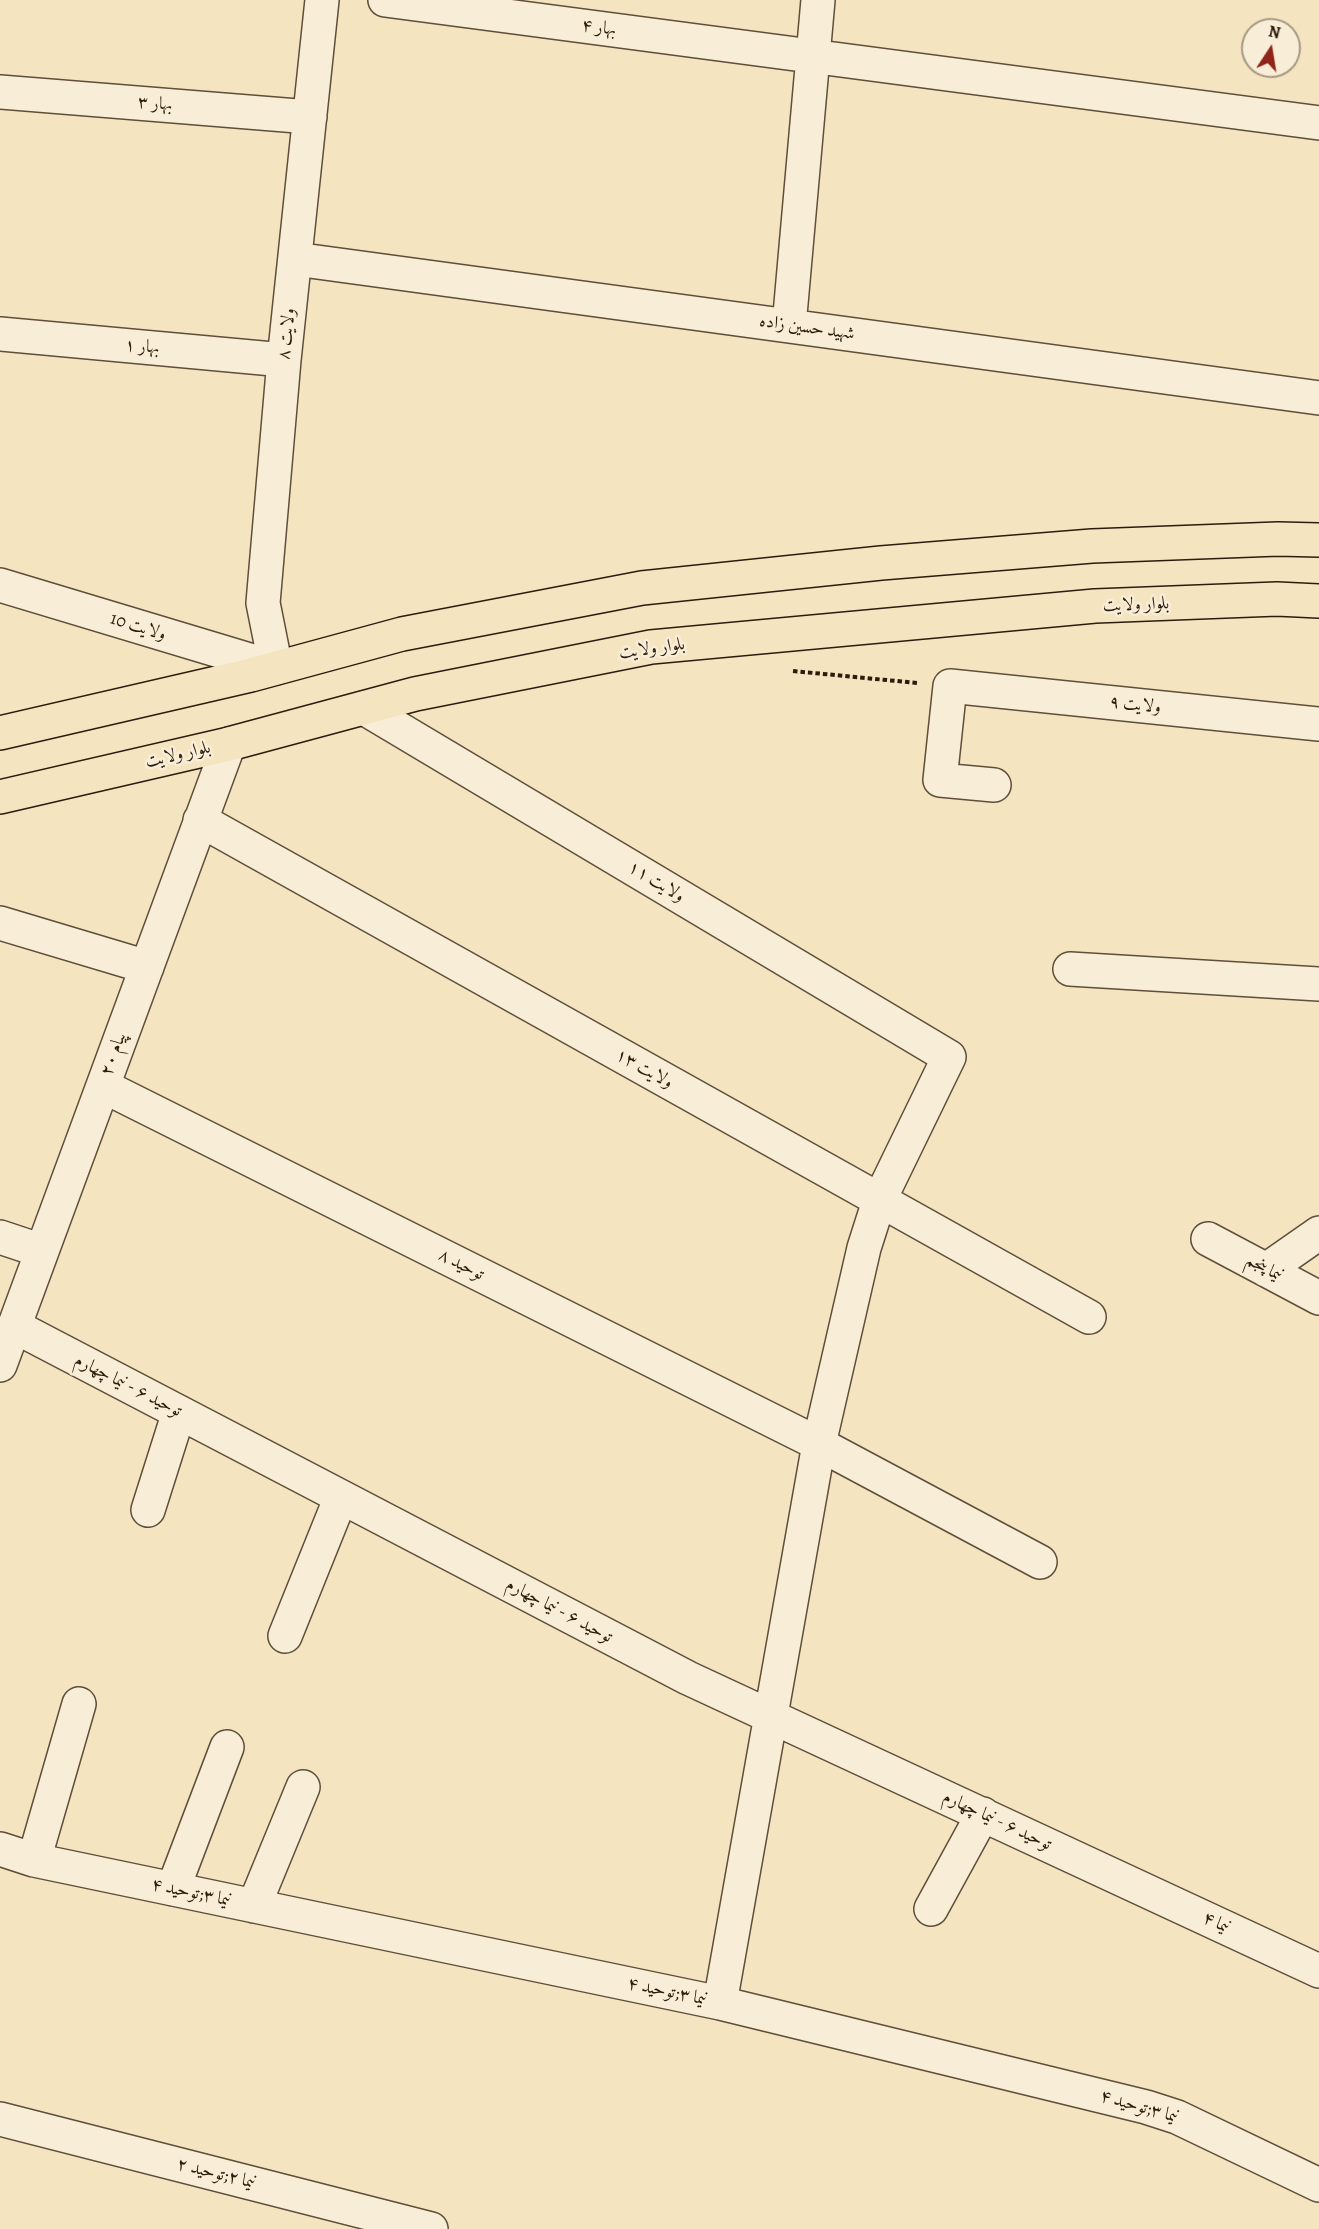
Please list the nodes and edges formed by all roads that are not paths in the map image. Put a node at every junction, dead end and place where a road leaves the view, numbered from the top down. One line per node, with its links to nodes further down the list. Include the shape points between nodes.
1 (322, 0): 6 (street, ولایت ۸)
2 (385, 0): 4 (street, بهار ۴)
3 (818, 0): 4 (street)
4 (813, 56): 7 (street, بهار ۴); 9 (street)
5 (0, 92): 6 (street, بهار ۳)
6 (310, 117): 8 (street, ولایت ۸)
7 (1319, 123)
8 (295, 259): 9 (street, شهید حسین زاده); 11 (street, ولایت ۸)
9 (789, 326): 12 (street, شهید حسین زاده)
10 (0, 334): 11 (street, بهار ۱)
11 (284, 360): 16 (street, ولایت ۸, via 263,603)
12 (1319, 398)
13 (1319, 540): 16 (main road, via 1092,546 642,588 402,634)
14 (0, 585): 16 (street, ولایت 10)
15 (1319, 601): 17 (main road, بلوار ولایت, via 1095,606 651,647 415,694)
16 (276, 668): 19 (main road)
17 (364, 708): 20 (main road, بلوار ولایت); 29 (street, ولایت ۱۱, via 949,1057)
18 (1319, 724): 21 (street, ولایت ۹, via 950,687 940,780)
19 (0, 733)
20 (229, 744): 22 (main road, بلوار ولایت); 23 (street, پیام ۲۰)
21 (994, 785)
22 (0, 797)
23 (200, 820): 25 (street, پیام ۲۰); 29 (street, ولایت ۱۳)
24 (0, 923): 25 (street)
25 (147, 967): 28 (street, پیام ۲۰)
26 (1070, 969): 27 (street)
27 (1319, 984)
28 (103, 1086): 33 (street, پیام ۲۰); 40 (street, توحید ۸)
29 (879, 1201): 36 (street, ولایت ۱۳); 40 (street, via 864,1248)
30 (1319, 1233): 34 (street)
31 (0, 1237): 33 (street)
32 (1208, 1239): 34 (street, نیما پنجم)
33 (42, 1251): 37 (street, پیام ۲۰)
34 (1266, 1270): 35 (street, نیما پنجم)
35 (1319, 1298)
36 (1089, 1317)
37 (14, 1326): 38 (street, پیام ۲۰); 39 (street, توحید ۶ - نیما چهارم)
38 (0, 1365)
39 (179, 1412): 41 (street, توحید ۶ - نیما چهارم); 42 (street)
40 (819, 1444): 43 (street, توحید ۸); 46 (street)
41 (341, 1497): 44 (street); 46 (street, توحید ۶ - نیما چهارم, via 688,1678)
42 (148, 1510)
43 (1040, 1562)
44 (285, 1636)
45 (79, 1704): 51 (street)
46 (771, 1716): 49 (street, توحید ۶ - نیما چهارم); 57 (street)
47 (227, 1747): 53 (street)
48 (303, 1787): 54 (street)
49 (983, 1814): 52 (street, توحید ۶ - نیما چهارم); 55 (street)
50 (0, 1849): 51 (street, نیما ۳;توحید ۴)
51 (34, 1860): 53 (street, نیما ۳;توحید ۴)
52 (1114, 1874): 56 (street, نیما ۴)
53 (173, 1889): 54 (street, نیما ۳;توحید ۴)
54 (254, 1906): 57 (street, نیما ۳;توحید ۴)
55 (931, 1909)
56 (1319, 1971)
57 (720, 2003): 59 (street, نیما ۳;توحید ۴, via 1146,2107 1178,2117)
58 (0, 2119): 60 (street, نیما ۲;توحید ۲)
59 (1319, 2185)
60 (431, 2229)

